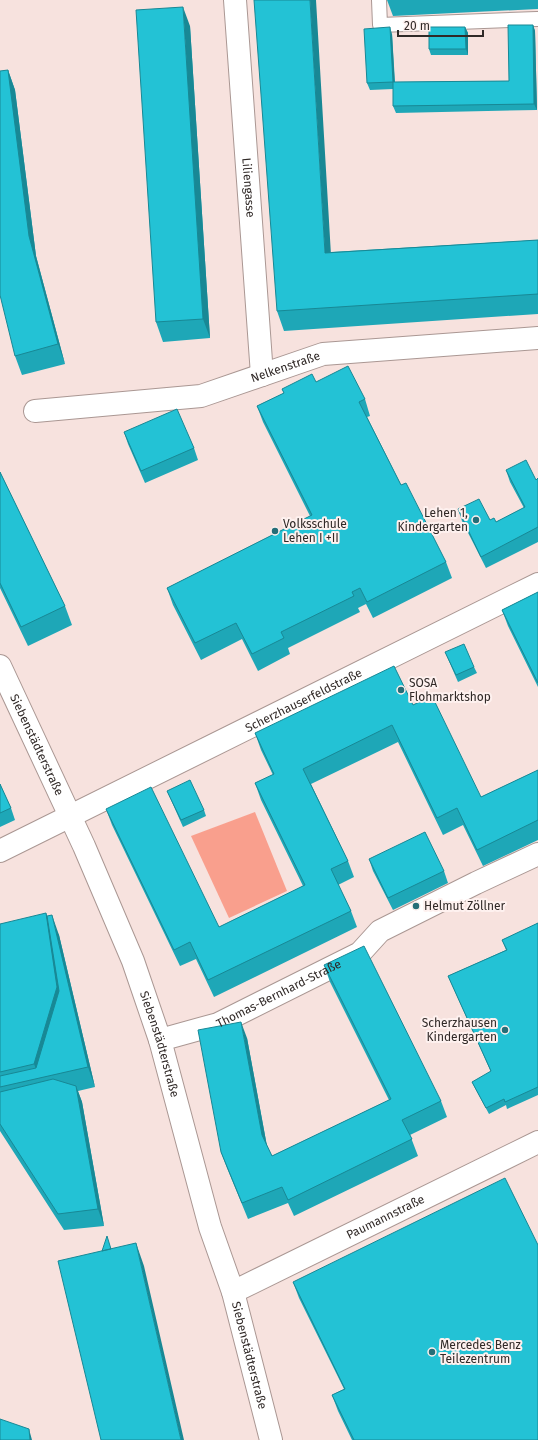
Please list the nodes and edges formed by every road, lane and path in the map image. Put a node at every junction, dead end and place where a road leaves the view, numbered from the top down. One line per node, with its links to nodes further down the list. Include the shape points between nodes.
1 (235, 0): 5 (street, Liliengasse)
2 (379, 0): 3 (lane, via 380,25)
3 (537, 19)
4 (538, 338): 5 (street, Nelkenstraße, via 323,354)
5 (262, 375): 6 (street, Nelkenstraße, via 202,396)
6 (35, 411)
7 (538, 584): 9 (street, Scherzhauserfeldstraße)
8 (0, 666): 9 (street, Siebenstädterstraße)
9 (70, 816): 10 (street, Scherzhauserfeldstraße); 12 (street, Siebenstädterstraße, via 133,961)
10 (0, 851)
11 (538, 854): 12 (street, Thomas-Bernhard-Straße, via 380,931 360,953 218,1024)
12 (160, 1040): 14 (street, Siebenstädterstraße, via 210,1227)
13 (538, 1142): 14 (street, Paumannstraße)
14 (233, 1292): 15 (street, Siebenstädterstraße)
15 (271, 1440)

